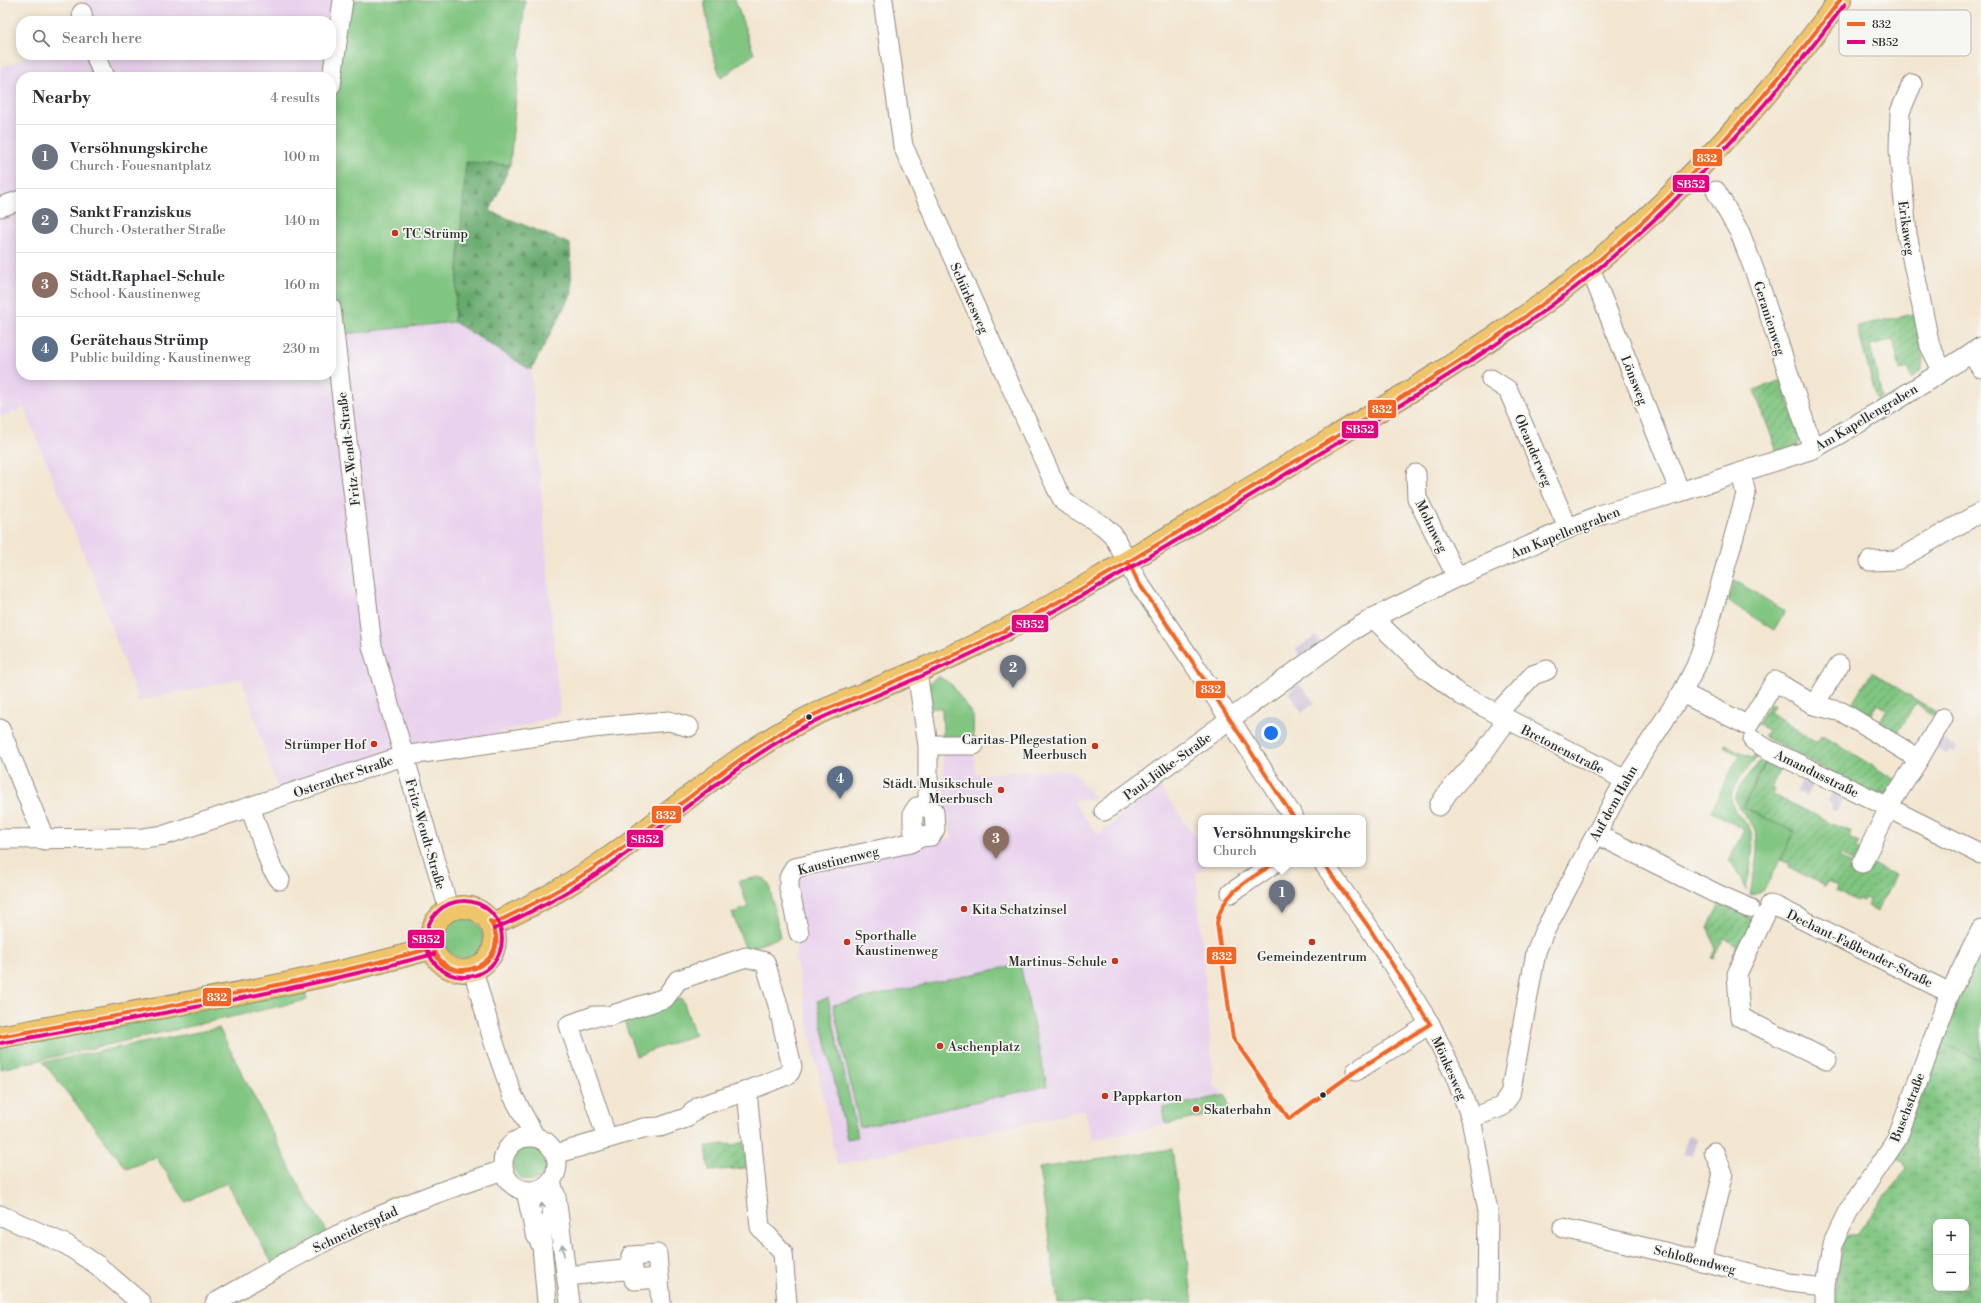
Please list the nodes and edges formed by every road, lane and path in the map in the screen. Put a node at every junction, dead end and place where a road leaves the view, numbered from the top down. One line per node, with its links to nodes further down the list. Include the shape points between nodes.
1 (343, 0): 4 (street)
2 (883, 0): 24 (street, Schürkesweg, via 903,146 1064,502 1102,525 1113,535)
3 (1840, 0): 13 (main road, via 1804,49 1746,119 1644,222)
4 (336, 50)
5 (97, 60): 7 (street)
6 (335, 60): 8 (street)
7 (102, 72)
8 (333, 72)
9 (1912, 84): 16 (street, Erikaweg, via 1900,112 1899,150 1907,234 1930,346)
10 (1716, 191): 18 (street, Geranienweg, via 1740,233 1758,280)
11 (16, 201): 12 (street)
12 (0, 206)
13 (1590, 268): 21 (street, Lönsweg); 24 (main road, via 1499,335)
14 (336, 349): 41 (street, Fritz-Wendt-Straße, via 372,646)
15 (1978, 356): 16 (street, Am Kapellengraben)
16 (1942, 370): 18 (street, Am Kapellengraben, via 1878,412)
17 (1491, 379): 23 (street, Oleanderweg, via 1508,390)
18 (1813, 449): 19 (street, Am Kapellengraben)
19 (1741, 473): 21 (street, Am Kapellengraben); 31 (street, Auf dem Hahn, via 1746,494 1743,510 1700,657)
20 (1416, 474): 26 (street, Mohnweg, via 1417,498)
21 (1680, 492): 23 (street, Am Kapellengraben, via 1602,514)
22 (1981, 512): 25 (street, via 1897,560)
23 (1568, 528): 26 (street, Am Kapellengraben)
24 (1128, 561): 30 (main road, via 985,640); 35 (street, via 1138,582)
25 (1870, 561)
26 (1457, 577): 27 (street, Am Kapellengraben)
27 (1373, 618): 33 (street, Bretonenstraße, via 1424,668 1461,695); 35 (street, Am Kapellengraben)
28 (1839, 665): 32 (street)
29 (1547, 670): 33 (street, Bretonenstraße, via 1533,675 1507,702 1502,708)
30 (917, 672): 39 (street, Kaustinenweg); 60 (main road, via 807,718 754,749 577,880)
31 (1682, 693): 38 (street, Amandusstraße); 43 (street, Auf dem Hahn)
32 (1814, 705): 38 (street, via 1775,681); 42 (street, via 1842,712)
33 (1502, 717): 43 (street, Bretonenstraße); 44 (street, Bretonenstraße, via 1502,726 1482,755 1448,792)
34 (1943, 718): 42 (street)
35 (1230, 720): 47 (street, Paul-Jülke-Straße); 48 (street)
36 (689, 726): 41 (street, Osterather Straße, via 668,721 600,727)
37 (0, 729): 51 (street)
38 (1749, 730): 46 (street, Amandusstraße, via 1767,748)
39 (928, 745): 40 (street); 62 (street, Kaustinenweg, via 928,807 917,807 913,813 913,829 921,837 910,843 794,868 789,878 789,888)
40 (974, 745)
41 (403, 756): 45 (street, Osterather Straße); 59 (street, Fritz-Wendt-Straße)
42 (1918, 759): 46 (street)
43 (1625, 780): 49 (street, Auf dem Hahn)
44 (1439, 806)
45 (250, 807): 51 (street, Osterather Straße, via 165,835 143,838); 56 (street, via 272,869)
46 (1889, 808): 52 (street, Amandusstraße); 53 (street)
47 (1104, 811)
48 (1292, 815)
49 (1596, 834): 58 (street, Dechant-Faßbender-Straße, via 1721,896); 72 (street, Auf dem Hahn, via 1556,908 1536,952 1510,1095 1501,1107)
50 (0, 839): 51 (street, Osterather Straße)
51 (45, 840)
52 (1981, 854)
53 (1862, 863)
54 (1269, 867): 57 (street)
55 (1326, 867): 66 (street, Mönkesweg, via 1370,929)
56 (280, 880)
57 (1231, 893)
58 (1761, 909): 65 (street, Dechant-Faßbender-Straße, via 1777,907); 68 (street, via 1737,974 1740,1017)
59 (449, 910): 60 (main road, via 469,907 478,910); 63 (main road, via 440,916)
60 (492, 924): 64 (main road, via 496,934 492,955 484,964)
61 (1981, 930): 65 (street, Buschstraße)
62 (799, 933)
63 (423, 951): 64 (main road, via 458,971); 67 (main road, via 238,993)
64 (473, 970): 71 (street)
65 (1950, 993): 84 (street, Buschstraße, via 1897,1139 1848,1212 1832,1245)
66 (1430, 1024): 69 (street); 72 (street, Mönkesweg, via 1456,1078)
67 (0, 1037)
68 (1828, 1060)
69 (1356, 1070)
70 (747, 1092): 74 (street, via 700,1106 686,1118 660,1128 643,1128); 74 (street, via 787,1075 791,1062 765,962 746,957 678,980 665,998 609,1016 594,1016 568,1026); 90 (street, via 760,1227 783,1253)
71 (512, 1094): 73 (street); 75 (street)
72 (1471, 1118): 91 (street, Mönkesweg, via 1488,1212)
73 (535, 1137): 75 (street, via 528,1136); 77 (street, via 548,1143)
74 (607, 1138): 77 (street)
75 (515, 1141): 78 (street, via 505,1154)
76 (1714, 1152): 82 (street, via 1723,1173)
77 (556, 1154): 79 (street, via 558,1169)
78 (503, 1170): 79 (street, via 512,1184); 86 (street, Schneiderspfad, via 472,1179 376,1217)
79 (540, 1188): 83 (street, one-way to 79, via 556,1197); 87 (street, via 534,1233 542,1246)
80 (0, 1215): 85 (street, via 67,1245 97,1265)
81 (1563, 1228): 82 (street, Schloßendweg)
82 (1702, 1261): 84 (street, Schloßendweg)
83 (567, 1276): 88 (street); 89 (street, via 632,1269 634,1280 659,1278)
84 (1826, 1295)
85 (142, 1303)
86 (214, 1303)
87 (547, 1303)
88 (570, 1303)
89 (661, 1303)
90 (787, 1303)
91 (1487, 1303)

